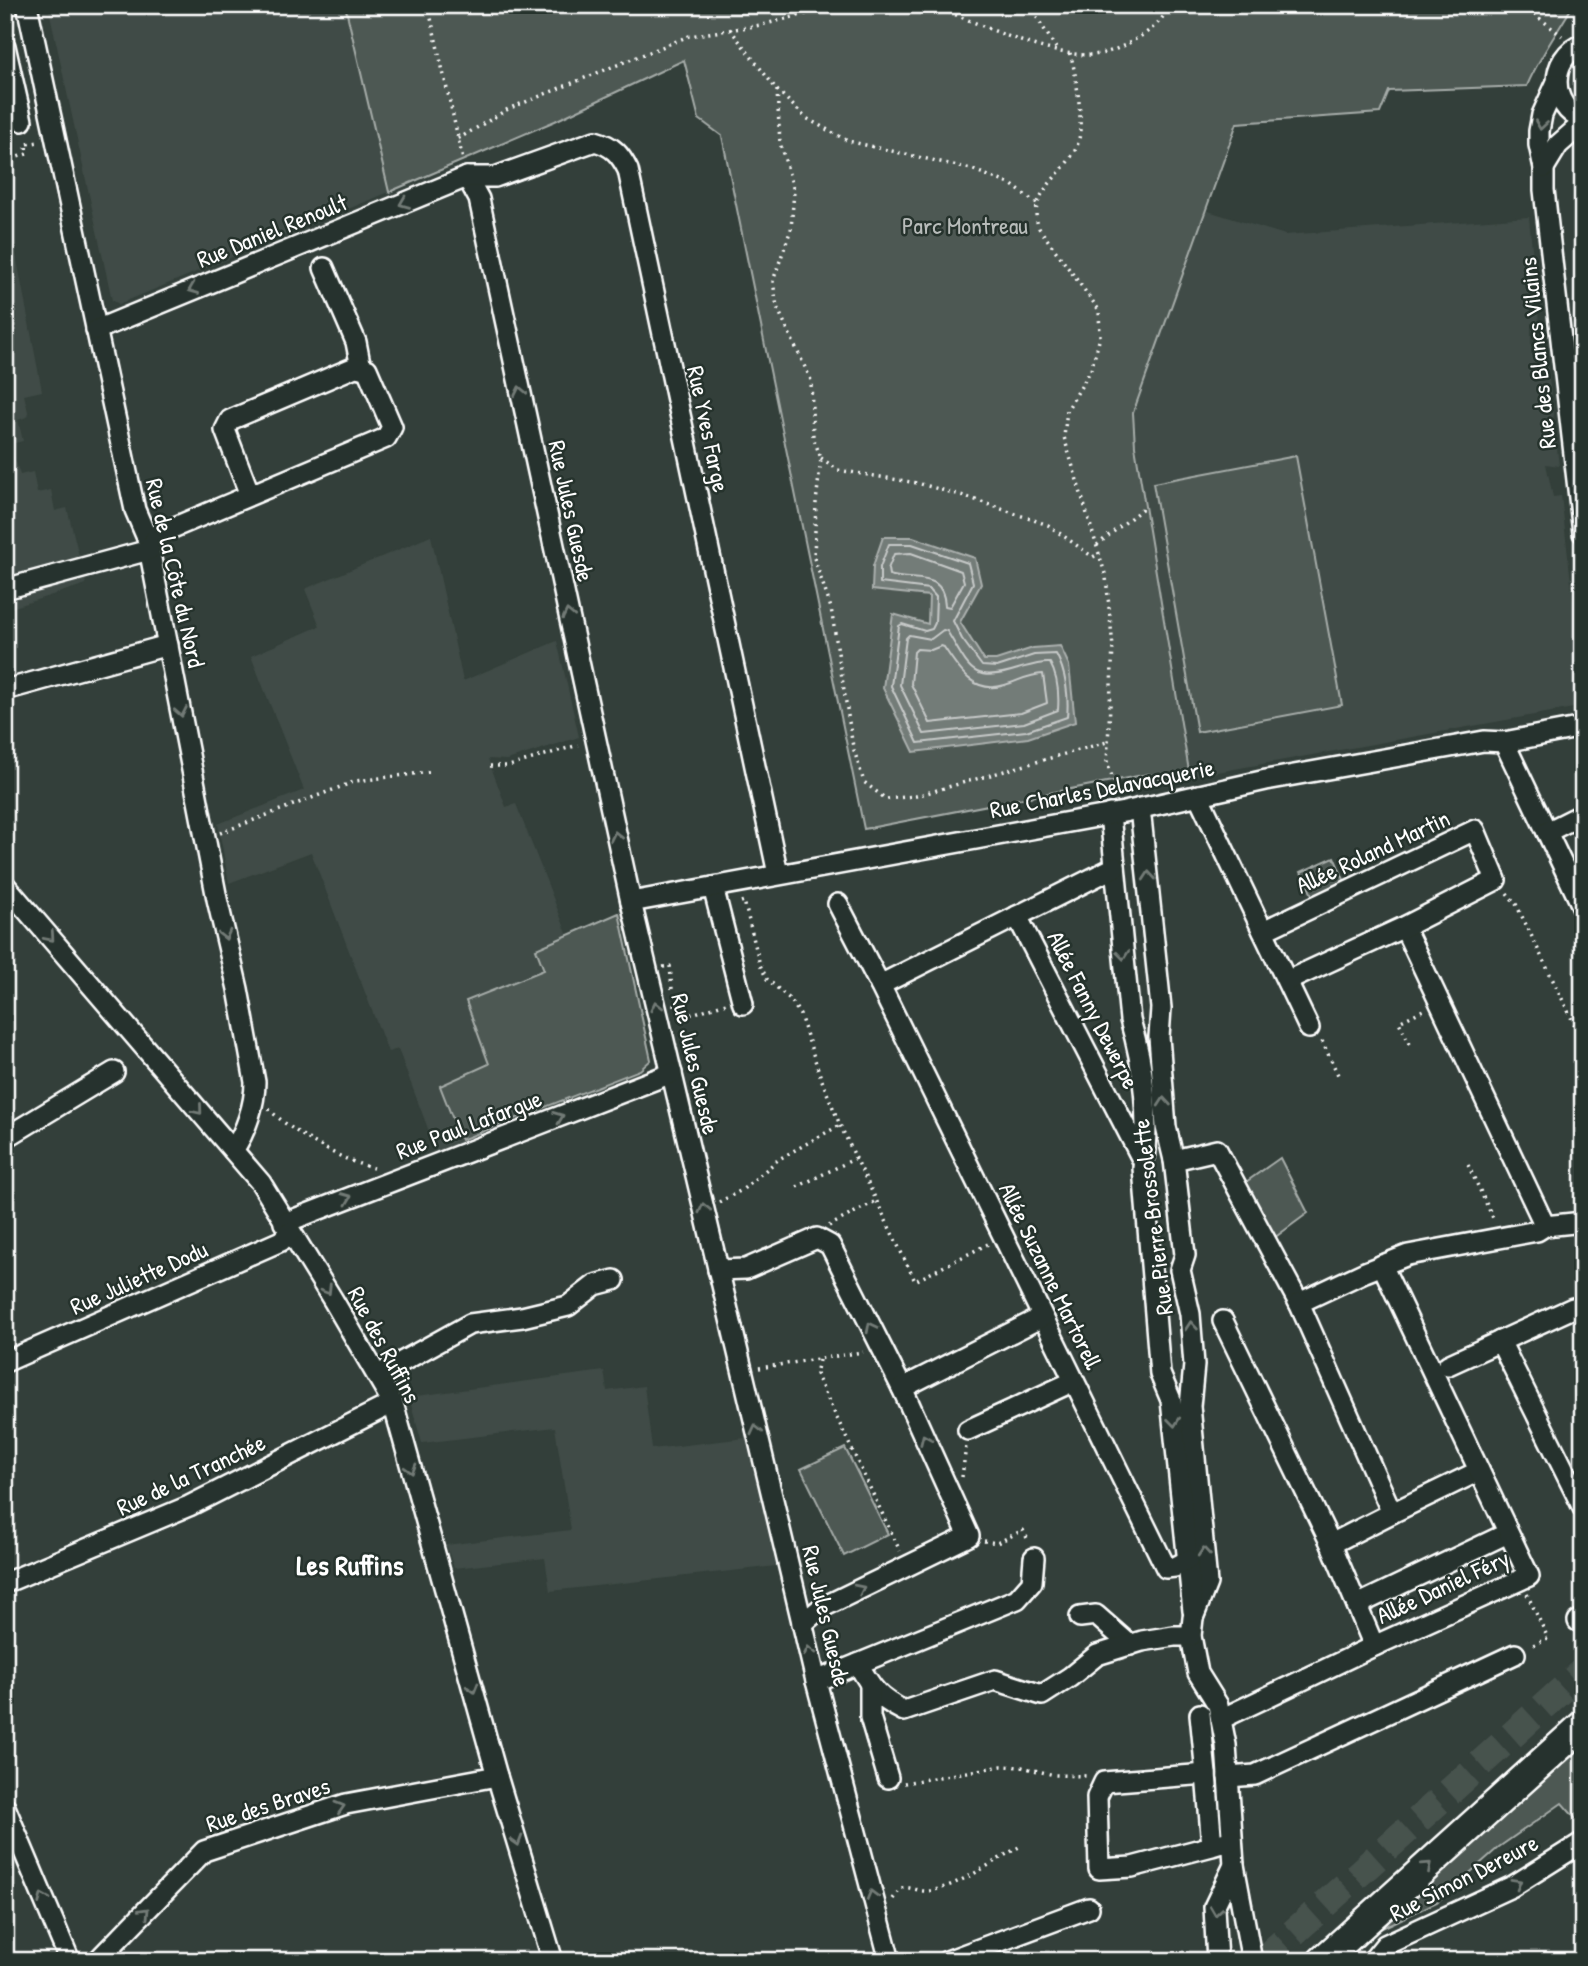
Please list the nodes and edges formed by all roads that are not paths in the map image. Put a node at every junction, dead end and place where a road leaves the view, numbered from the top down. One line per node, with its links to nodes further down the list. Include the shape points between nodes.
1 (27, 5): 10 (street, Rue de la Côte du Nord)
2 (1580, 39): 4 (street, Rue des Blancs Vilains, via 1558,71)
3 (5, 46): 5 (street)
4 (1556, 84): 6 (street, via 1567,111); 7 (street, Rue des Blancs Vilains, one-way to 7, via 1539,131)
5 (22, 121)
6 (1583, 122): 7 (street, via 1558,145)
7 (1544, 168): 13 (street, Rue des Blancs Vilains)
8 (467, 177): 10 (street, Rue Daniel Renoult, one-way to 10); 25 (street, Rue Yves Farge, via 495,177 595,141 609,145 628,170); 29 (street, Rue Jules Guesde, one-way to 8, via 478,199)
9 (324, 268): 11 (street, via 356,342)
10 (96, 330): 14 (street, Rue de la Côte du Nord, via 135,510)
11 (361, 368): 12 (street, via 230,419 225,430); 12 (street, via 367,369 391,427 386,438)
12 (250, 495): 14 (street, via 157,535)
13 (1583, 533)
14 (149, 550): 15 (street); 16 (street, Rue de la Côte du Nord)
15 (5, 589)
16 (168, 645): 17 (street); 41 (street, Rue de la Côte du Nord, one-way to 41, via 255,1082 255,1094)
17 (5, 690)
18 (1583, 727): 19 (street, Rue Charles Delavacquerie)
19 (1504, 742): 20 (street, Rue Charles Delavacquerie, via 1484,741); 23 (street)
20 (1198, 795): 21 (street, Rue Charles Delavacquerie); 33 (street)
21 (1125, 811): 24 (street, Rue Pierre Brossolette); 25 (street, Rue Charles Delavacquerie); 42 (street, Rue Pierre Brossolette, one-way to 21, via 1166,1127 1158,1037 1161,1009)
22 (1583, 814): 23 (street)
23 (1546, 832): 28 (street)
24 (1115, 867): 31 (street, Allée Fanny Dewerpe); 43 (street, Rue Pierre Brossolette, one-way to 43, via 1130,1020 1140,1051)
25 (778, 874): 27 (street, Rue Charles Delavacquerie)
26 (5, 886): 41 (street, Rue des Ruffins, one-way to 41)
27 (713, 887): 29 (street, Rue Charles Delavacquerie); 36 (street)
28 (1581, 901)
29 (631, 902): 39 (street, Rue Jules Guesde, one-way to 29)
30 (838, 904): 35 (street)
31 (1017, 916): 35 (street, Allée Fanny Dewerpe); 43 (street, Allée Fanny Dewerpe)
32 (1404, 927): 33 (street, Allée Roland Martin, via 1496,880 1475,830); 34 (street); 45 (street)
33 (1263, 931): 34 (street)
34 (1287, 981): 37 (street)
35 (880, 985): 54 (street, Allée Suzanne Martorell)
36 (742, 1001)
37 (1309, 1028)
38 (114, 1073): 40 (street)
39 (672, 1073): 46 (street, Rue Paul Lafargue, one-way to 39, via 406,1176); 49 (street, Rue Jules Guesde, one-way to 39)
40 (5, 1138)
41 (233, 1150): 46 (street, Rue des Ruffins, via 261,1184)
42 (1174, 1160): 50 (street, Rue Pierre Brossolette, via 1183,1228 1192,1249 1191,1259); 52 (street, via 1217,1150)
43 (1144, 1163): 47 (street, Rue Pierre Brossolette)
44 (1583, 1222): 45 (street)
45 (1545, 1226): 48 (street)
46 (287, 1228): 57 (street, Rue Juliette Dodu, via 281,1241); 59 (street, Rue des Ruffins, one-way to 59)
47 (1151, 1263): 50 (street, via 1161,1270); 70 (street, Rue Pierre Brossolette, one-way to 70, via 1160,1374 1171,1400)
48 (1381, 1265): 52 (street); 64 (street, Allée Daniel Féry)
49 (718, 1270): 61 (street, one-way to 49, via 830,1245 817,1238 746,1269); 74 (street, Rue Jules Guesde, one-way to 49)
50 (1180, 1270): 75 (street, Rue Pierre Brossolette, one-way to 50, via 1207,1583 1190,1406 1191,1325)
51 (614, 1280): 59 (street, via 595,1285 568,1306 470,1324)
52 (1298, 1303): 66 (street)
53 (1573, 1308): 56 (street)
54 (1042, 1317): 60 (street, Allée Suzanne Martorell); 61 (street)
55 (1223, 1321): 68 (street)
56 (1500, 1341): 58 (street); 65 (street)
57 (5, 1362)
58 (1448, 1365)
59 (378, 1375): 62 (street, Rue des Ruffins)
60 (1074, 1381): 63 (street); 70 (street, Allée Suzanne Martorell, via 1166,1568)
61 (902, 1388): 74 (street, one-way to 61, via 821,1608 969,1536)
62 (393, 1403): 71 (street, Rue de la Tranchée, via 190,1506); 86 (street, Rue des Ruffins, one-way to 86)
63 (968, 1430)
64 (1479, 1471): 66 (street); 67 (street, Allée Daniel Féry)
65 (1582, 1504)
66 (1392, 1513): 68 (street)
67 (1508, 1533): 72 (street, Allée Daniel Féry); 77 (street, Allée Daniel Féry, via 1529,1576)
68 (1331, 1544): 72 (street)
69 (1034, 1558): 79 (street, via 1032,1582 1017,1598)
70 (1188, 1560): 75 (street, Rue Pierre Brossolette)
71 (5, 1583)
72 (1357, 1605): 77 (street, Allée Daniel Féry)
73 (1080, 1617): 76 (street, via 1097,1615)
74 (802, 1624): 80 (street, Rue Jules Guesde, one-way to 74)
75 (1192, 1627): 76 (street, via 1174,1636); 83 (street, Rue Pierre Brossolette, via 1198,1672)
76 (1130, 1645): 81 (street, via 1097,1656 1042,1695 995,1680 904,1711 884,1701)
77 (1374, 1646): 83 (street, Allée Daniel Féry)
78 (1515, 1654): 87 (street, via 1255,1775)
79 (858, 1664): 80 (street); 81 (street)
80 (816, 1681): 98 (street, Rue Jules Guesde, one-way to 80)
81 (870, 1686): 88 (street, via 870,1717)
82 (1200, 1714): 85 (street)
83 (1221, 1719): 87 (street, Rue Pierre Brossolette)
84 (1583, 1725): 102 (highway, one-way to 84)
85 (1206, 1774): 92 (street); 92 (street, via 1104,1783 1097,1797 1099,1869 1132,1867)
86 (497, 1776): 96 (street, Rue des Braves, one-way to 86, via 204,1851 346,1804); 97 (street, Rue des Ruffins, one-way to 97)
87 (1228, 1777): 90 (street, Rue Pierre Brossolette)
88 (888, 1778)
89 (5, 1807): 95 (street, one-way to 89)
90 (1232, 1840): 92 (street); 93 (street, Rue Pierre Brossolette)
91 (1583, 1842): 103 (street, Rue Simon Dereure, one-way to 91, via 1385,1945 1513,1886)
92 (1212, 1846)
93 (1234, 1865): 100 (street, one-way to 100, via 1214,1907); 101 (street, Rue Pierre Brossolette)
94 (1090, 1908): 99 (street)
95 (70, 1961)
96 (97, 1961)
97 (553, 1961)
98 (890, 1961)
99 (947, 1961)
100 (1217, 1961)
101 (1252, 1961)
102 (1322, 1961)
103 (1372, 1961)

